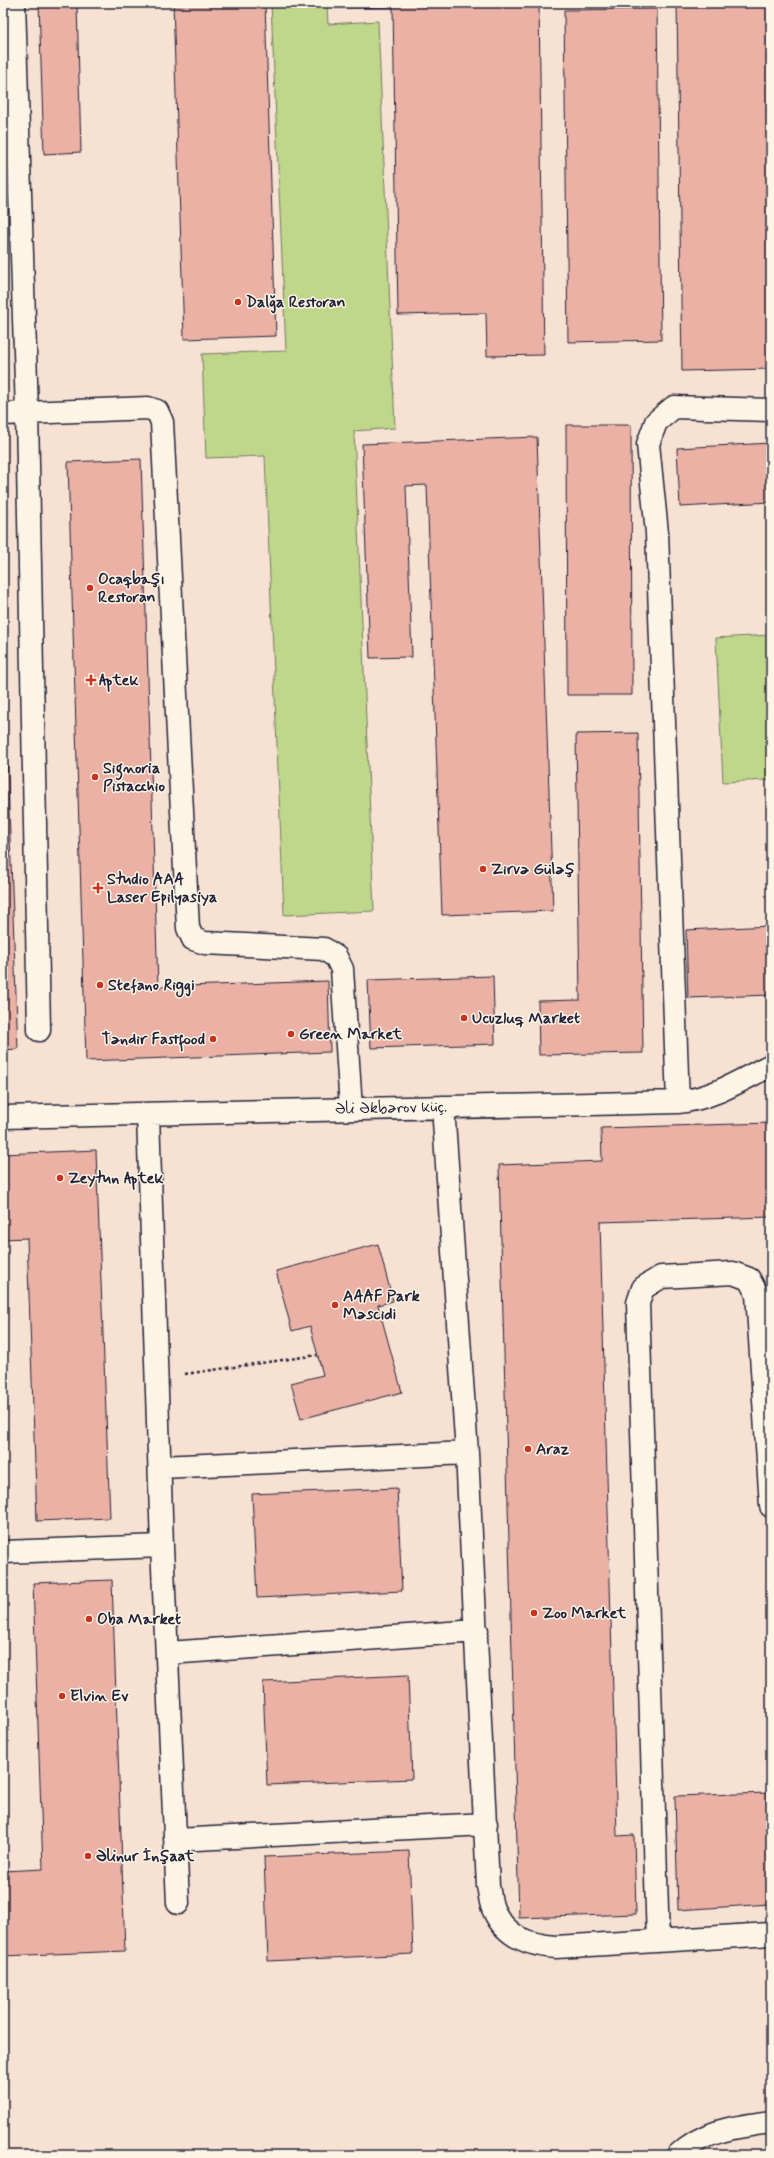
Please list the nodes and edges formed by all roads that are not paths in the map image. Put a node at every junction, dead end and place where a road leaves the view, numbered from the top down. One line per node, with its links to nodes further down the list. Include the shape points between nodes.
1 (14, 3): 3 (street)
2 (771, 410): 7 (street, via 674,407 656,422 648,444 657,533)
3 (27, 413): 4 (street); 5 (street); 9 (street, via 148,408 157,411 162,422 188,928 193,939 205,943 324,948 336,957 342,969)
4 (3, 414)
5 (39, 1030)
6 (771, 1065): 7 (street, Əli Əkbərov küç., via 718,1092 695,1101)
7 (678, 1102): 8 (street, Əli Əkbərov küç.)
8 (443, 1107): 9 (street, Əli Əkbərov küç.); 12 (street)
9 (351, 1109): 10 (street, Əli Əkbərov küç.)
10 (148, 1114): 11 (street, Əli Əkbərov küç.); 13 (street)
11 (3, 1117)
12 (467, 1453): 13 (street); 17 (street)
13 (160, 1467): 15 (street)
14 (771, 1506): 23 (street, via 757,1294 749,1279 733,1273 661,1277 643,1288 638,1303)
15 (162, 1546): 16 (street); 18 (street)
16 (3, 1552)
17 (477, 1631): 18 (street); 19 (street)
18 (168, 1653): 20 (street)
19 (486, 1824): 20 (street); 23 (street, via 488,1886 493,1910 503,1926 517,1938 536,1946 556,1947)
20 (176, 1840): 21 (street)
21 (178, 1903)
22 (771, 1934): 23 (street)
23 (658, 1941)
24 (771, 2122): 25 (street, via 724,2129 707,2135)
25 (678, 2155)

